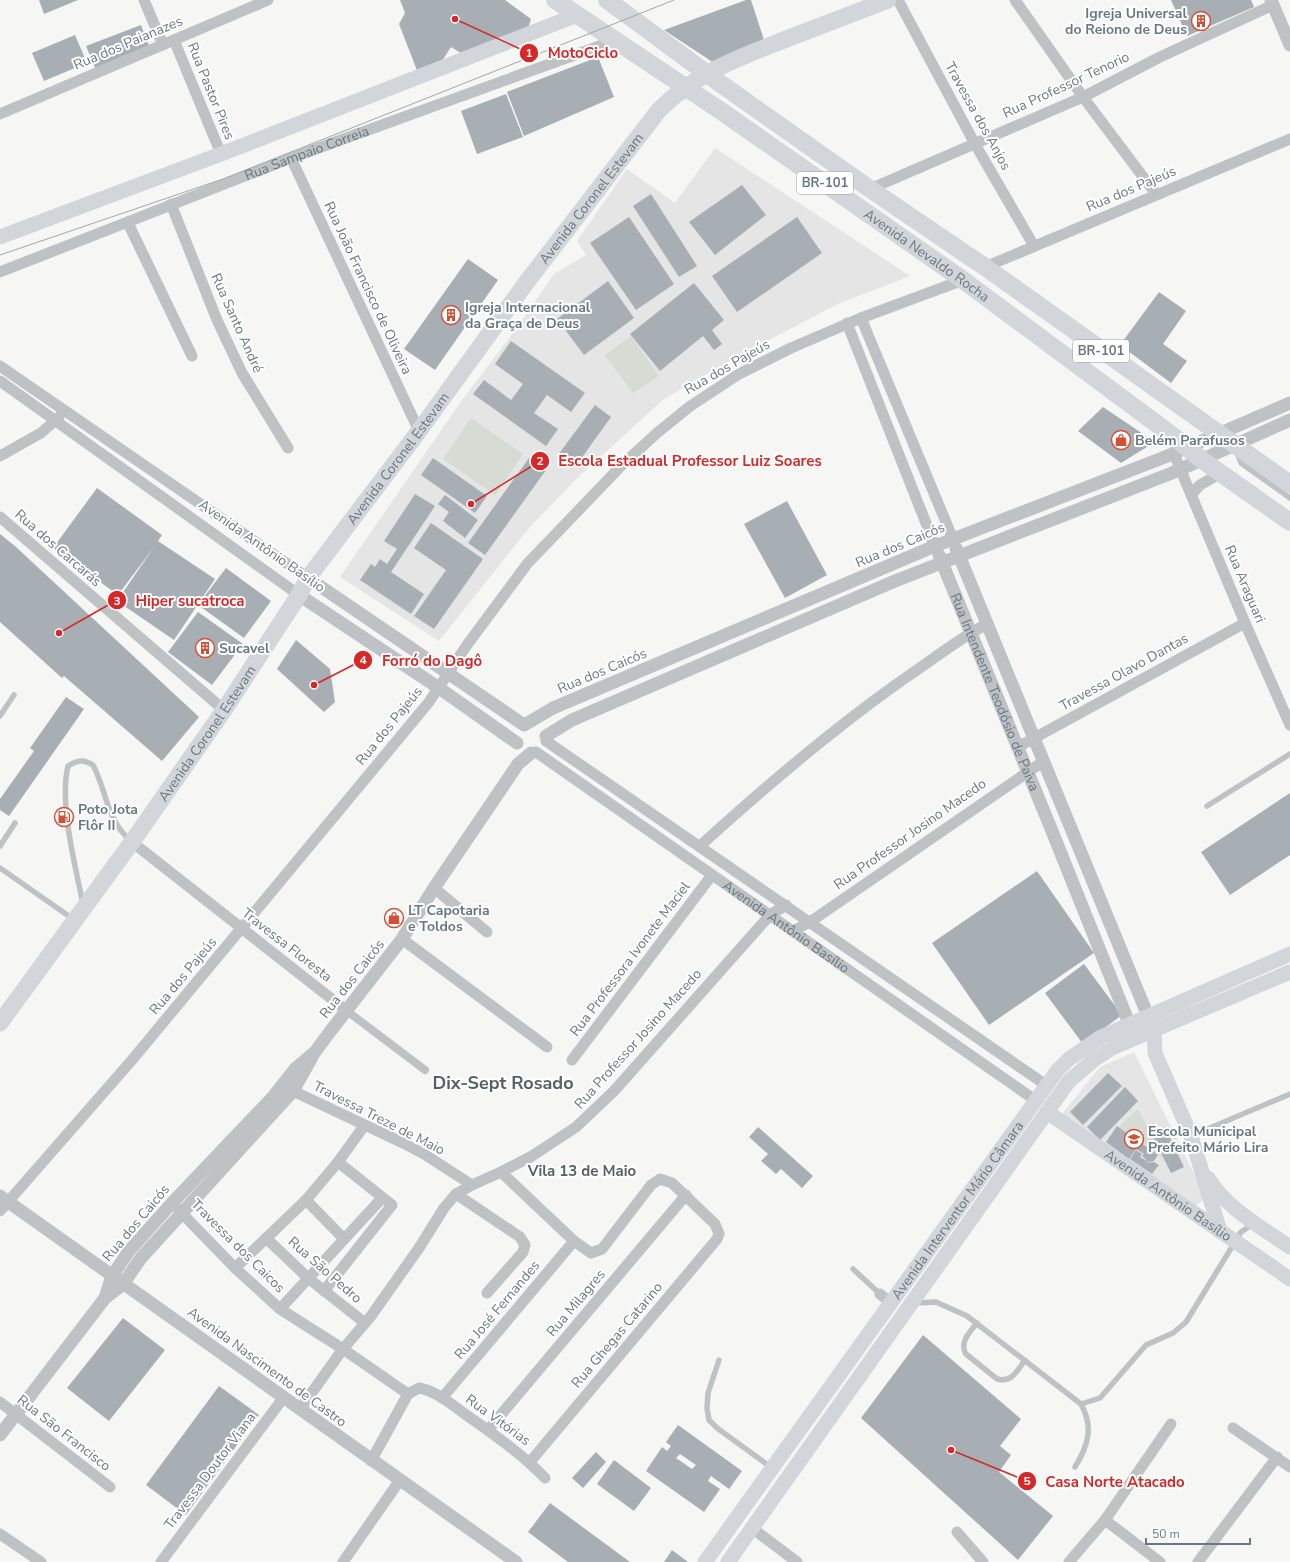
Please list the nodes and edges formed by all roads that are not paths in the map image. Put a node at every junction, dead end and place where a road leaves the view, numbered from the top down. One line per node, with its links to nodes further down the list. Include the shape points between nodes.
1 (144, 0): 12 (street, Rua Pastor Pires)
2 (268, 0): 10 (street, Rua dos Paianazes)
3 (607, 0): 14 (highway, Avenida Nevaldo Rocha / BR-101)
4 (888, 0): 14 (main road, Avenida Coronel Estevam)
5 (898, 0): 19 (street, Travessa dos Anjos)
6 (1015, 0): 16 (street)
7 (558, 2): 9 (highway, Avenida Nevaldo Rocha / BR-101)
8 (1272, 2): 13 (street); 16 (street, Rua Professor Tenorio, via 1160,56)
9 (577, 15): 11 (highway, Avenida Nevaldo Rocha / BR-101); 20 (main road, Rua Sampaio Correia)
10 (174, 40): 12 (street, Rua dos Paianazes); 20 (street, Rua Pastor Pires)
11 (616, 40): 15 (highway, Avenida Nevaldo Rocha / BR-101); 21 (street, Rua Sampaio Correia)
12 (164, 45): 17 (street, Rua dos Paianazes)
13 (1290, 46)
14 (706, 72): 15 (main road, Avenida Coronel Estevam); 22 (highway, Avenida Nevaldo Rocha / BR-101)
15 (685, 87): 30 (highway, Avenida Nevaldo Rocha / BR-101); 40 (main road, Avenida Coronel Estevam, via 646,126 526,283)
16 (1083, 97): 19 (street, Rua Professor Tenorio); 23 (street)
17 (0, 114)
18 (1290, 139): 23 (street, Rua dos Pajeús)
19 (975, 144): 22 (street, Rua Professor Tenorio); 27 (street, Travessa dos Anjos)
20 (221, 154): 26 (main road, Rua Sampaio Correia)
21 (292, 158): 24 (street, Rua Sampaio Correia); 40 (street, Rua João Francisco de Oliveira)
22 (870, 189): 28 (highway, Avenida Nevaldo Rocha / BR-101)
23 (1156, 194): 27 (street, Rua dos Pajeús)
24 (171, 204): 25 (street, Rua Sampaio Correia); 43 (street, Rua Santo André, via 217,320 242,373)
25 (128, 223): 29 (street, Rua Sampaio Correia); 33 (street)
26 (0, 237)
27 (1034, 246): 28 (street, Rua dos Pajeús)
28 (985, 267): 41 (highway, Avenida Nevaldo Rocha / BR-101)
29 (0, 272)
30 (963, 280): 31 (street, Rua dos Pajeús); 44 (highway, Avenida Nevaldo Rocha / BR-101)
31 (861, 318): 32 (street, Rua dos Pajeús); 54 (street, Rua Intendente Teodósio de Paiva)
32 (847, 324): 55 (street, Rua Intendente Teodósio de Paiva); 65 (street, Rua dos Pajeús, via 739,374 657,432 527,564)
33 (192, 356)
34 (0, 366): 37 (street, Avenida Antônio Basílio)
35 (0, 381): 39 (street, Avenida Antônio Basílio)
36 (1290, 403): 41 (street, Rua dos Caicós)
37 (66, 411): 39 (street); 59 (street, Avenida Antônio Basílio)
38 (1290, 420): 42 (street)
39 (55, 422): 45 (street); 61 (street, Avenida Antônio Basílio)
40 (419, 431): 59 (main road, Avenida Coronel Estevam)
41 (1218, 434): 42 (highway, Avenida Nevaldo Rocha / BR-101); 44 (street, Rua dos Caicós)
42 (1234, 445): 46 (street); 49 (highway, Avenida Nevaldo Rocha / BR-101); 51 (lane, via 1241,463)
43 (288, 448)
44 (1181, 451): 46 (highway, Avenida Nevaldo Rocha / BR-101); 47 (street, Rua Araguari); 54 (street, Rua dos Caicós)
45 (0, 456)
46 (1202, 460): 47 (street); 48 (highway, Avenida Nevaldo Rocha / BR-101)
47 (1180, 468): 50 (street, Rua Araguari); 56 (street)
48 (1221, 473): 50 (street, via 1200,485); 53 (highway, Avenida Nevaldo Rocha / BR-101)
49 (1290, 484)
50 (1191, 495): 62 (street, Rua Araguari)
51 (1290, 498)
52 (0, 517): 68 (street, Rua dos Carcarás)
53 (1290, 522)
54 (953, 539): 55 (street, Rua dos Caicós); 56 (street, Rua Intendente Teodósio de Paiva)
55 (934, 546): 57 (street, Rua Intendente Teodósio de Paiva); 58 (street, Rua dos Caicós)
56 (959, 556): 57 (street); 63 (street, Rua Intendente Teodósio de Paiva)
57 (942, 563): 60 (street); 64 (street, Rua Intendente Teodósio de Paiva)
58 (888, 567): 60 (street); 70 (street, Rua dos Caicós, via 553,708)
59 (308, 578): 61 (main road, Avenida Coronel Estevam); 65 (street, Avenida Antônio Basílio)
60 (895, 581): 73 (street, via 572,720)
61 (299, 595): 66 (street, Avenida Antônio Basílio); 68 (main road, Avenida Coronel Estevam)
62 (1245, 623): 71 (street, Rua Araguari); 72 (street, Travessa Olavo Dantas)
63 (987, 624): 64 (street); 72 (street, Rua Intendente Teodósio de Paiva)
64 (970, 633): 75 (street, Rua Intendente Teodósio de Paiva); 87 (street, via 821,741 772,780)
65 (448, 673): 66 (street, Rua dos Pajeús); 70 (street, Avenida Antônio Basílio)
66 (439, 688): 74 (street, Avenida Antônio Basílio); 95 (street, Rua dos Pajeús)
67 (14, 695): 69 (lane)
68 (224, 710): 85 (main road, Avenida Coronel Estevam)
69 (0, 716)
70 (525, 725): 73 (street, via 537,725 544,731); 74 (street, via 517,733)
71 (1290, 725)
72 (1035, 738): 75 (street, Travessa Olavo Dantas); 78 (street, Rua Intendente Teodósio de Paiva)
73 (546, 739): 76 (street, via 541,750); 87 (street, Avenida Antônio Basílio)
74 (518, 745): 76 (street, via 523,750); 79 (street)
75 (1018, 747): 80 (street, Rua Intendente Teodósio de Paiva)
76 (534, 753): 79 (street, Rua dos Caicós); 89 (street, Avenida Antônio Basílio)
77 (1290, 754): 81 (lane)
78 (1044, 761): 80 (street, Rua Professor Josino Macedo); 82 (street, Rua Intendente Teodósio de Paiva)
79 (518, 764): 90 (street, Rua dos Caicós)
80 (1027, 771): 84 (street, Rua Intendente Teodósio de Paiva); 94 (street, Rua Professor Josino Macedo)
81 (1207, 806)
82 (1069, 822): 84 (street); 102 (street, Rua Intendente Teodósio de Paiva)
83 (15, 823): 86 (lane)
84 (1052, 831): 104 (street, Rua Intendente Teodósio de Paiva)
85 (132, 842): 92 (main road, Avenida Coronel Estevam); 92 (lane, via 113,822 93,765 84,760 68,766 64,782); 95 (street, Travessa Floresta)
86 (0, 846)
87 (700, 846): 91 (street, Avenida Antônio Basílio)
88 (0, 868): 92 (lane)
89 (712, 875): 93 (street, Avenida Antônio Basílio); 110 (street, Rua Professora Ivonete Maciel)
90 (434, 888): 97 (street); 98 (street, Rua dos Caicós)
91 (786, 905): 93 (street, Rua Professor Josino Macedo); 94 (street, Avenida Antônio Basílio)
92 (80, 914): 103 (main road, Avenida Coronel Estevam)
93 (770, 915): 96 (street, Avenida Antônio Basílio); 121 (street, Rua Professor Josino Macedo, via 594,1112 558,1140)
94 (810, 922): 96 (street, Rua Professor Josino Macedo); 112 (street, Avenida Antônio Basílio)
95 (242, 929): 101 (street, Travessa Floresta); 127 (street, Rua dos Pajeús, via 132,1060)
96 (793, 931): 115 (street, Avenida Antônio Basílio)
97 (487, 932)
98 (402, 939): 101 (street, Rua dos Caicós); 107 (street)
99 (1290, 954): 102 (main road, Avenida Interventor Mário Câmara)
100 (1290, 972): 105 (main road, Avenida Interventor Mário Câmara)
101 (347, 1011): 108 (street, Rua dos Caicós); 111 (street, Travessa Floresta)
102 (1148, 1016): 104 (main road, Avenida Interventor Mário Câmara); 105 (main road, Rua Intendente Teodósio de Paiva)
103 (0, 1023)
104 (1129, 1024): 106 (main road, Rua Intendente Teodósio de Paiva); 112 (main road, Avenida Interventor Mário Câmara, via 1081,1050 1057,1071)
105 (1154, 1029): 106 (main road, Avenida Interventor Mário Câmara); 109 (main road, Rua Intendente Teodósio de Paiva)
106 (1136, 1038): 109 (main road, Rua Intendente Teodósio de Paiva); 116 (main road, Avenida Interventor Mário Câmara, via 1114,1047 1078,1071)
107 (547, 1047)
108 (315, 1052): 113 (street, Rua dos Caicós); 128 (street, Rua dos Caicós, via 295,1069 244,1129)
109 (1155, 1053): 118 (main road, Rua Intendente Teodósio de Paiva)
110 (572, 1060)
111 (424, 1070)
112 (1046, 1085): 115 (main road, Avenida Interventor Mário Câmara)
113 (293, 1091): 117 (street, Travessa Treze de Maio); 129 (street, Rua dos Caicós)
114 (1290, 1094): 118 (lane)
115 (1035, 1100): 146 (main road, Avenida Interventor Mário Câmara)
116 (1047, 1112): 131 (main road, Avenida Antônio Basílio); 147 (main road, Avenida Interventor Mário Câmara)
117 (364, 1126): 119 (street); 122 (street, Travessa Treze de Maio, via 424,1154)
118 (1191, 1136): 120 (main road, Rua Intendente Teodósio de Paiva)
119 (338, 1162): 125 (street); 126 (street)
120 (1200, 1165): 130 (main road, Avenida Antônio Basílio, via 1221,1196); 131 (main road, Rua Intendente Teodósio de Paiva)
121 (501, 1172): 122 (street, Rua Professor Josino Macedo); 134 (street)
122 (472, 1184): 123 (street, Rua Professor Josino Macedo)
123 (456, 1194): 144 (street, via 520,1237 525,1245 523,1252); 150 (street, Rua Professor Josino Macedo)
124 (686, 1195): 134 (street, via 672,1183 660,1179 651,1185 599,1252 591,1253); 164 (street, Rua Milagres); 168 (street, Rua Ghegas Catarino, via 715,1224 719,1234 717,1239)
125 (382, 1198): 133 (street); 143 (street, via 392,1205)
126 (306, 1200): 132 (street); 133 (street)
127 (2, 1203): 139 (street, Avenida Nascimento de Castro)
128 (172, 1203): 129 (street, Travessa dos Caicos); 139 (street, Rua dos Caicós, via 129,1251)
129 (183, 1214): 137 (street, Travessa dos Caicos); 142 (street, Rua dos Caicós, via 141,1258)
130 (1255, 1223): 135 (lane, via 1245,1228); 136 (main road, Avenida Antônio Basílio)
131 (1220, 1231): 135 (main road, Avenida Antônio Basílio)
132 (266, 1238): 137 (street); 140 (street, Rua São Pedro)
133 (344, 1240): 140 (street)
134 (574, 1241): 157 (street, Rua José Fernandes)
135 (1236, 1242): 141 (main road, Avenida Antônio Basílio); 159 (lane, via 1186,1322 1174,1333 1146,1345 1100,1398)
136 (1290, 1247)
137 (234, 1268): 148 (street, Travessa dos Caicos)
138 (853, 1268): 146 (lane)
139 (112, 1276): 142 (street, Avenida Nascimento de Castro); 145 (street, Rua dos Caicós)
140 (308, 1278): 143 (street, Rua São Pedro); 148 (street)
141 (1290, 1279)
142 (123, 1284): 145 (street, Rua dos Caicós); 156 (street, Avenida Nascimento de Castro)
143 (324, 1291): 150 (street, Rua São Pedro)
144 (487, 1293)
145 (105, 1298): 161 (street, Rua dos Caicós)
146 (887, 1301): 149 (main road); 171 (main road, Avenida Interventor Mário Câmara)
147 (911, 1303): 149 (main road, Avenida Interventor Mário Câmara); 151 (lane, via 936,1302 958,1311)
148 (280, 1309): 152 (street, Travessa dos Caicos)
149 (902, 1316): 176 (main road, Avenida Interventor Mário Câmara)
150 (365, 1323): 152 (street, Rua Professor Josino Macedo)
151 (977, 1323): 154 (lane); 154 (lane, via 965,1338 963,1349 997,1379 1013,1377)
152 (344, 1349): 155 (street); 160 (street, Rua Professor Josino Macedo)
153 (719, 1360): 171 (lane, via 708,1393 709,1420)
154 (1025, 1360): 159 (lane)
155 (408, 1394): 157 (street, Rua Vitórias, via 419,1388); 167 (street)
156 (284, 1397): 160 (street, Avenida Nascimento de Castro); 180 (street, Travessa Doutor Viana)
157 (442, 1398): 164 (street, Rua Vitórias)
158 (0, 1402): 161 (street, Rua São Francisco)
159 (1081, 1404): 169 (lane, via 1087,1415 1089,1428 1082,1455)
160 (300, 1409): 167 (street, Avenida Nascimento de Castro)
161 (15, 1415): 165 (street, Rua dos Caicós); 174 (street, Rua São Francisco)
162 (1171, 1424): 175 (street)
163 (1234, 1428): 166 (street)
164 (488, 1430): 168 (street, Rua Vitórias)
165 (0, 1434)
166 (1277, 1457): 170 (street); 189 (street)
167 (371, 1461): 173 (street, Avenida Nascimento de Castro)
168 (530, 1462): 172 (street, Rua Vitórias)
169 (1075, 1467)
170 (1290, 1467)
171 (772, 1468): 183 (main road, Avenida Interventor Mário Câmara)
172 (545, 1478)
173 (400, 1480): 181 (street); 182 (street, Avenida Nascimento de Castro)
174 (110, 1487)
175 (1105, 1520): 187 (street); 188 (street)
176 (752, 1528): 184 (main road, Avenida Interventor Mário Câmara); 185 (street)
177 (957, 1532): 186 (street)
178 (0, 1534): 179 (street)
179 (41, 1562)
180 (161, 1562)
181 (343, 1562)
182 (516, 1562)
183 (705, 1562)
184 (728, 1562)
185 (797, 1562)
186 (983, 1562)
187 (1069, 1562)
188 (1160, 1562)
189 (1198, 1562)

